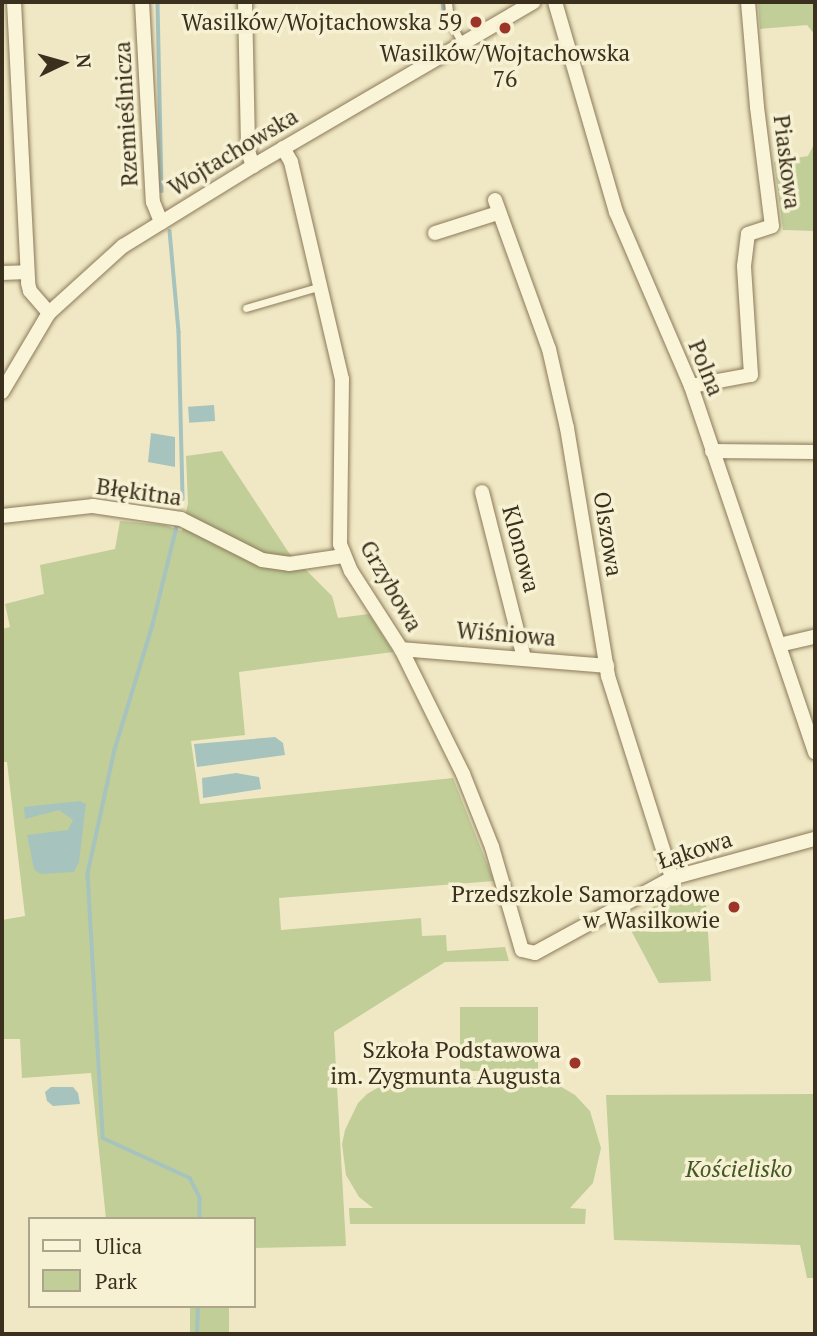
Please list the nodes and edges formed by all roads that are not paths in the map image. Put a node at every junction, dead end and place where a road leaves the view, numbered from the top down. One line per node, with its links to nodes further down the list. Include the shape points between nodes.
1 (14, 2): 8 (street)
2 (142, 2): 12 (street, Rzemieślnicza, via 153,202)
3 (245, 2): 11 (street, via 248,151)
4 (448, 2): 9 (lane, via 450,21)
5 (534, 2): 9 (street, Wojtachowska)
6 (555, 2): 19 (street, Polna, via 617,212)
7 (748, 2): 19 (street, Piaskowa, via 772,226 748,234 744,266 751,375)
8 (9, 35): 14 (street)
9 (462, 44): 10 (street, Wojtachowska)
10 (283, 148): 11 (street, Wojtachowska); 16 (street, Grzybowa, via 291,162)
11 (253, 166): 12 (street, Wojtachowska)
12 (161, 222): 18 (street, Wojtachowska, via 97,267)
13 (435, 233): 30 (street, Olszowa, via 497,206 549,349)
14 (27, 272): 15 (street); 18 (street, via 30,291)
15 (2, 273)
16 (322, 286): 17 (lane); 25 (street, Grzybowa, via 342,379)
17 (246, 308)
18 (49, 313): 20 (street, Wojtachowska)
19 (691, 386): 21 (street, Polna)
20 (2, 392)
21 (712, 451): 22 (street); 27 (street, Polna)
22 (815, 452)
23 (482, 492): 29 (street, Klonowa)
24 (2, 516): 25 (street, Błękitna, via 93,506 181,519 262,560 289,564)
25 (342, 550): 28 (street, Grzybowa)
26 (815, 637): 27 (street)
27 (779, 645): 31 (street, Polna)
28 (401, 649): 29 (street, Wiśniowa); 34 (street, Grzybowa, via 463,774 492,847)
29 (524, 658): 30 (street, Wiśniowa)
30 (607, 666): 33 (street, Olszowa)
31 (815, 753)
32 (815, 839): 33 (street, Łąkowa)
33 (672, 878): 34 (street, Łąkowa, via 534,953)
34 (521, 947)

